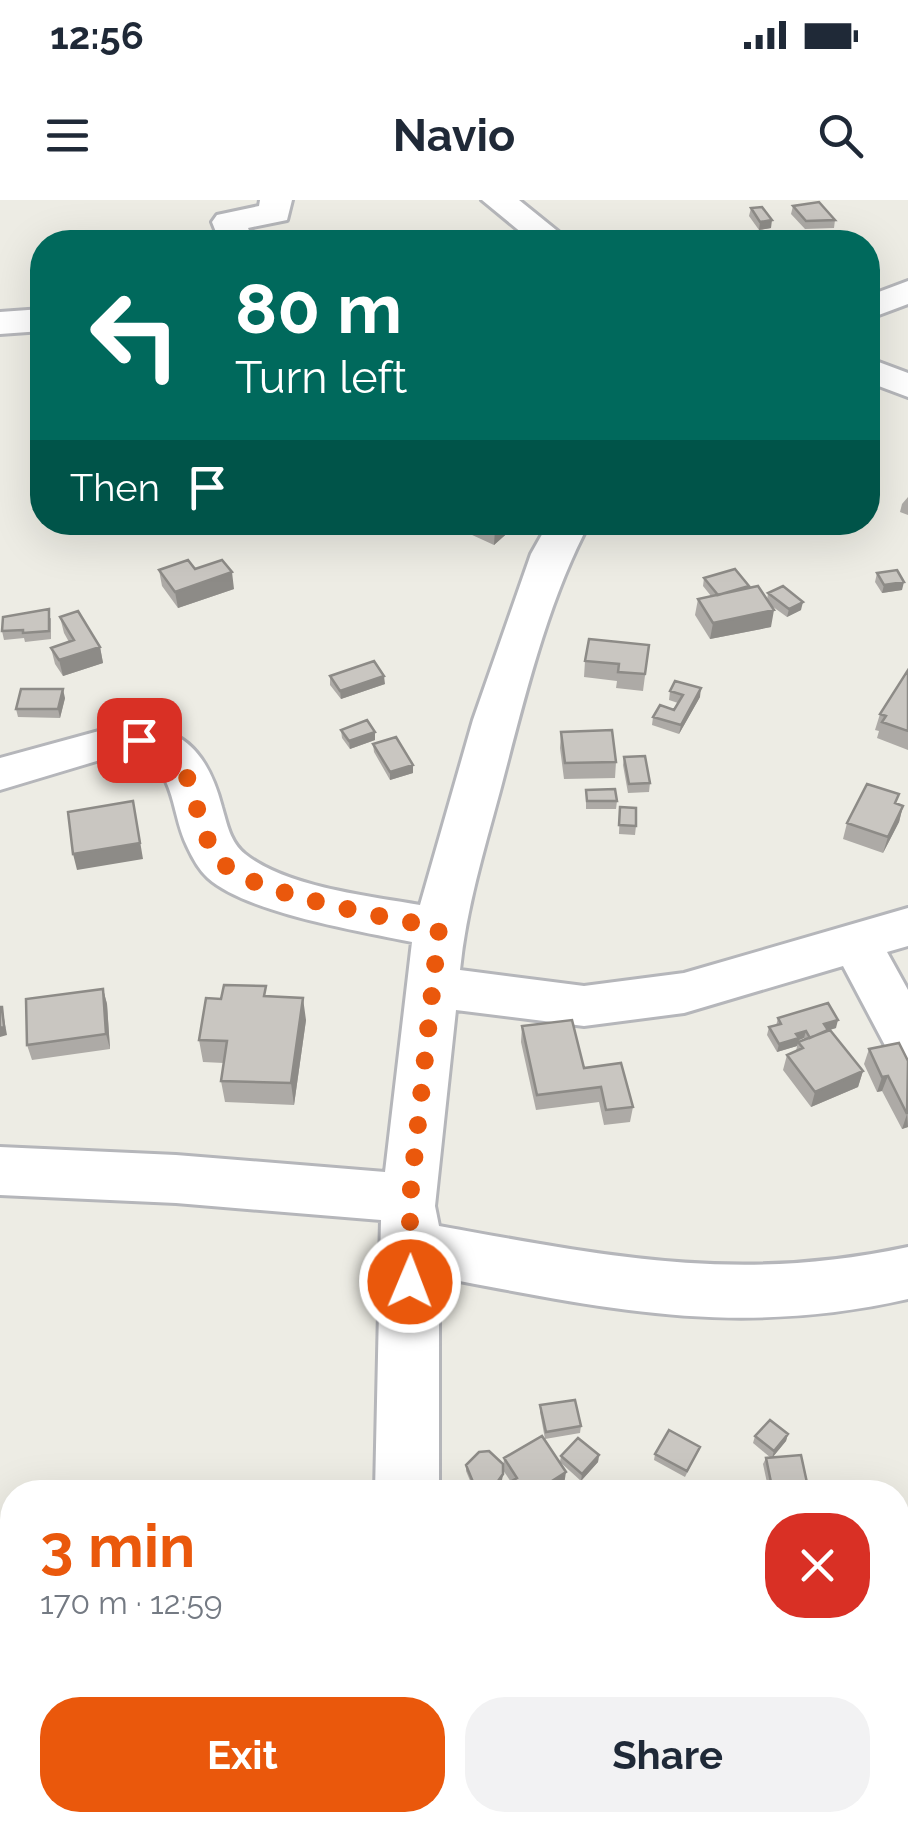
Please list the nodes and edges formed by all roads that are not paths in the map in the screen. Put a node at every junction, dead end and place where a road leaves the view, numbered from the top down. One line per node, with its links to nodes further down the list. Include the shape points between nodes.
1 (276, 200): 3 (street, via 275,213 230,222)
2 (498, 200): 4 (street)
3 (233, 230)
4 (538, 230)
5 (908, 291): 6 (street)
6 (880, 304)
7 (30, 318): 8 (street)
8 (0, 323)
9 (880, 374): 10 (street)
10 (908, 386)
11 (563, 535): 14 (street, via 496,720)
12 (0, 774): 14 (street, via 95,746 160,743 192,784 213,851 244,878)
13 (908, 926): 15 (street)
14 (439, 928): 16 (street)
15 (856, 943): 16 (street, via 684,993 584,1006); 17 (street)
16 (432, 987): 19 (street)
17 (908, 1038)
18 (0, 1171): 19 (street, via 176,1178)
19 (410, 1222): 20 (street, via 564,1277 727,1295 861,1287); 21 (street)
20 (908, 1273)
21 (407, 1480)

